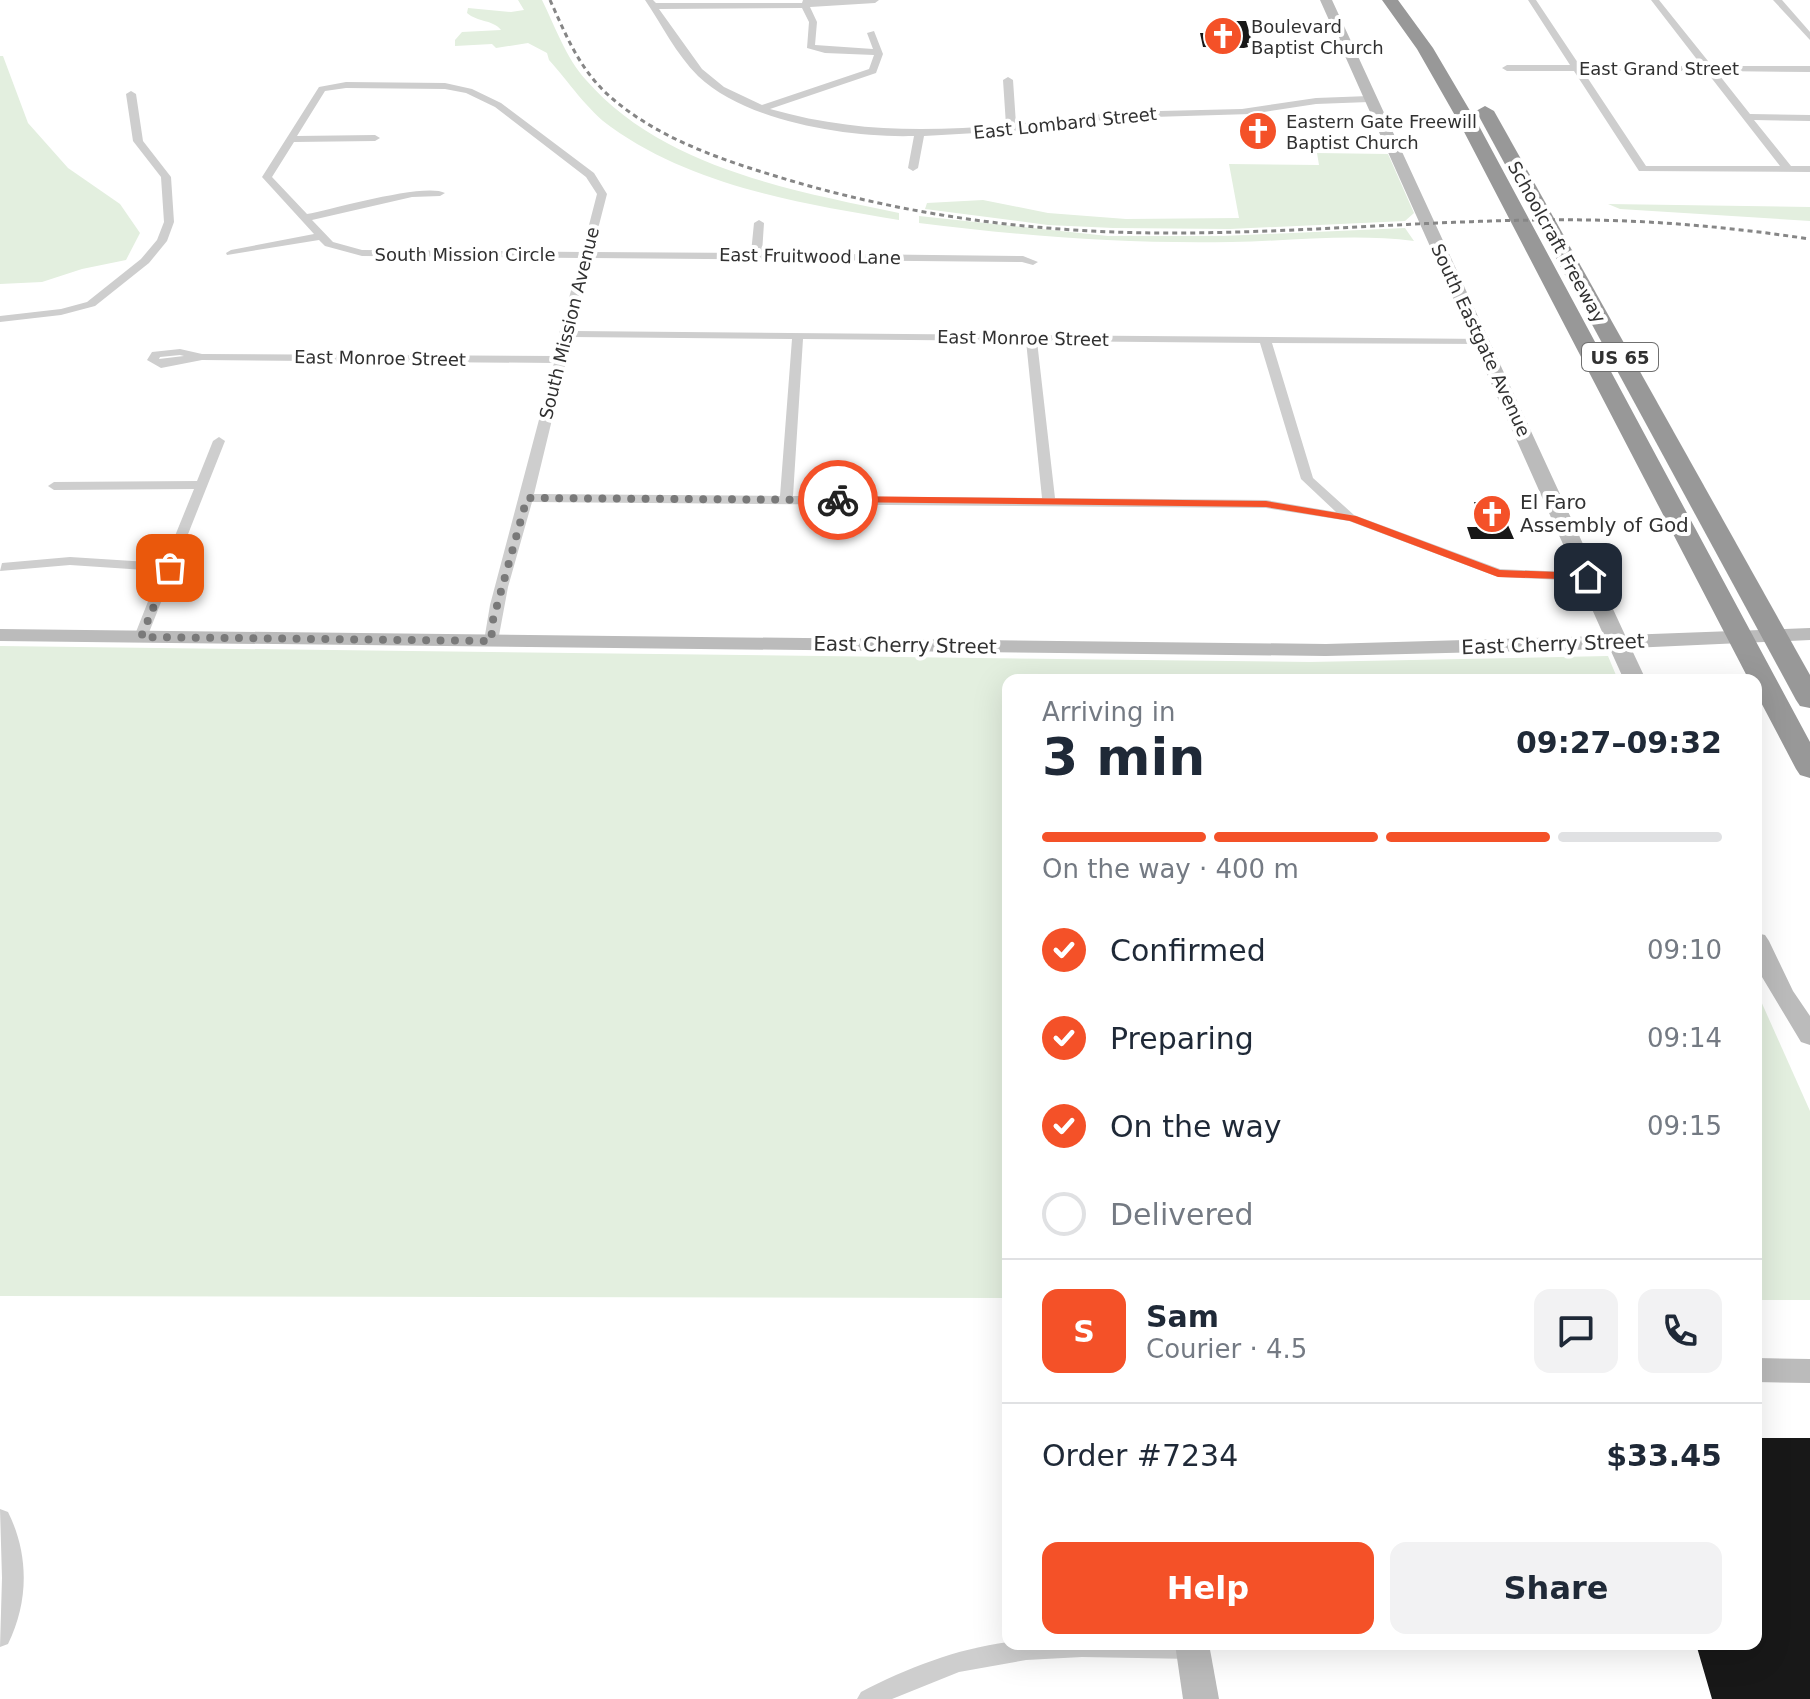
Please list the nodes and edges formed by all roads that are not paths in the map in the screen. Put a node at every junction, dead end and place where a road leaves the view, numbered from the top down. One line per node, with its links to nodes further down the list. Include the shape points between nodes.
1 (875, 0): 9 (street)
2 (1326, 0): 22 (street, South Eastgate Avenue)
3 (1390, 0): 67 (highway, Schoolcraft Freeway / US 65, via 1455,98)
4 (1411, 0): 12 (highway)
5 (1532, 0): 15 (street)
6 (1655, 0): 16 (street)
7 (1777, 0): 11 (street)
8 (651, 3): 9 (street); 23 (street, East Lombard Street, via 703,76)
9 (806, 3): 13 (street, via 813,22 810,46)
10 (871, 33): 13 (street)
11 (1810, 37)
12 (1448, 51)
13 (876, 52): 23 (street, via 873,71)
14 (1507, 68): 15 (street, East Grand Street)
15 (1576, 68): 16 (street, East Grand Street); 31 (street, via 1643,169)
16 (1708, 68): 17 (street, East Grand Street); 24 (street)
17 (1810, 69)
18 (1008, 80): 26 (street)
19 (445, 86): 29 (street, South Mission Circle, via 322,89); 38 (street, South Mission Avenue, via 498,105 598,184 602,194)
20 (1472, 89): 69 (highway, Schoolcraft Freeway / US 65)
21 (131, 94): 41 (street, via 138,141 166,177 169,222 162,241 91,304)
22 (1369, 99): 26 (street, East Lombard Street, via 1244,112 1116,115); 46 (street, South Eastgate Avenue)
23 (762, 108): 27 (street, East Lombard Street, via 829,125)
24 (1746, 117): 25 (street); 31 (street)
25 (1810, 118)
26 (1011, 128): 27 (street, East Lombard Street)
27 (919, 134): 30 (street)
28 (375, 138): 29 (street)
29 (289, 139): 34 (street, South Mission Circle, via 267,177)
30 (913, 168)
31 (1787, 168): 32 (street)
32 (1810, 169)
33 (440, 193): 34 (street, via 412,194)
34 (305, 218): 36 (street, South Mission Circle)
35 (759, 223): 39 (street)
36 (321, 236): 37 (street); 38 (street, South Mission Circle, via 344,249 379,254)
37 (231, 253)
38 (586, 254): 39 (street, East Fruitwood Lane); 42 (street, South Mission Avenue)
39 (756, 255): 40 (street, East Fruitwood Lane)
40 (1033, 262)
41 (0, 319)
42 (565, 334): 43 (street, East Monroe Street); 48 (street, South Mission Avenue)
43 (798, 335): 44 (street, East Monroe Street); 54 (street)
44 (1031, 338): 45 (street, East Monroe Street); 55 (street)
45 (1265, 340): 46 (street, East Monroe Street); 52 (street)
46 (1482, 341): 60 (street, South Eastgate Avenue)
47 (202, 357): 48 (street, East Monroe Street)
48 (558, 360): 53 (street, South Mission Avenue)
49 (219, 441): 50 (street)
50 (202, 485): 51 (street); 59 (street)
51 (54, 486)
52 (1302, 487): 56 (street); 57 (street)
53 (527, 498): 54 (street); 64 (street, South Mission Avenue)
54 (786, 499): 55 (street)
55 (1049, 501): 56 (street)
56 (1266, 504): 57 (street)
57 (1352, 518): 60 (street, via 1498,573)
58 (2, 567): 59 (street, via 70,561)
59 (170, 568): 63 (street)
60 (1588, 577): 65 (street, South Eastgate Avenue)
61 (1810, 634): 65 (street, East Cherry Street)
62 (0, 635): 63 (street, East Cherry Street)
63 (141, 637): 64 (street, East Cherry Street)
64 (491, 641): 65 (street, East Cherry Street, via 1326,650)
65 (1616, 641): 66 (street, South Eastgate Avenue)
66 (1632, 674)
67 (1760, 674)
68 (1762, 678): 70 (highway, Schoolcraft Freeway / US 65)
69 (1810, 700)
70 (1810, 769)
71 (1762, 953): 72 (street)
72 (1810, 1036)
73 (1762, 1370): 74 (street)
74 (1810, 1371)
75 (0, 1518): 76 (street, via 15,1576)
76 (0, 1637)
77 (1034, 1650): 79 (street, via 973,1658 910,1678)
78 (1194, 1650): 80 (street)
79 (869, 1699)
80 (1201, 1699)

